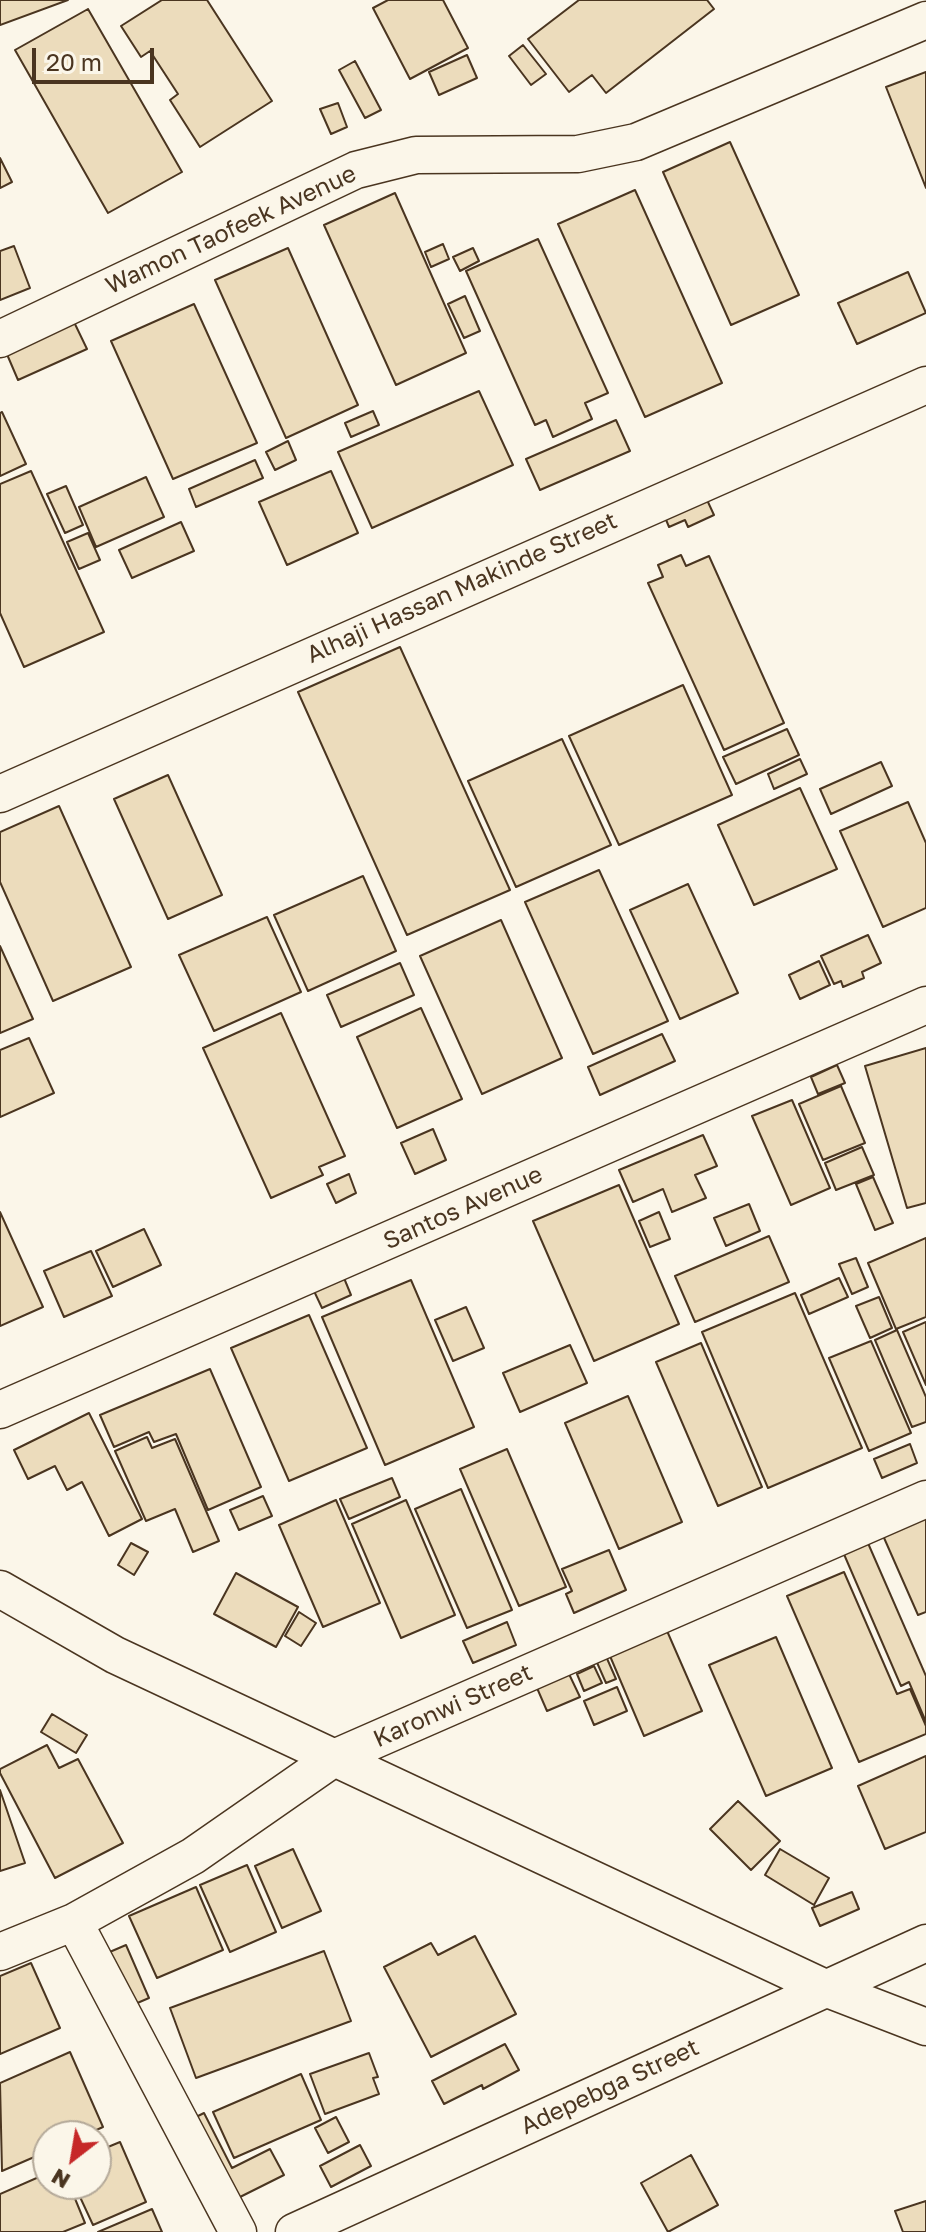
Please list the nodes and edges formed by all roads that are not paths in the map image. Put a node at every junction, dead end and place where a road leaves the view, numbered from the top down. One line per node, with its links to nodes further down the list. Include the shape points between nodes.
1 (926, 20): 2 (street, Wamon Taofeek Avenue, via 636,142 578,154 416,155 356,170)
2 (0, 339)
3 (926, 385): 4 (street, Alhaji Hassan Makinde Street)
4 (0, 794)
5 (926, 1005): 6 (street, Santos Avenue)
6 (0, 1410)
7 (926, 1499): 9 (street, Karonwi Street)
8 (0, 1589): 9 (street, via 115,1655)
9 (334, 1758): 10 (street, Karonwi Street, via 193,1856); 13 (street)
10 (74, 1922): 12 (street, Karonwi Street); 15 (street)
11 (926, 1943): 13 (street, Adepebga Street)
12 (0, 1952)
13 (825, 1988): 14 (street); 16 (street, Adepebga Street)
14 (926, 2027)
15 (238, 2232)
16 (294, 2232)

